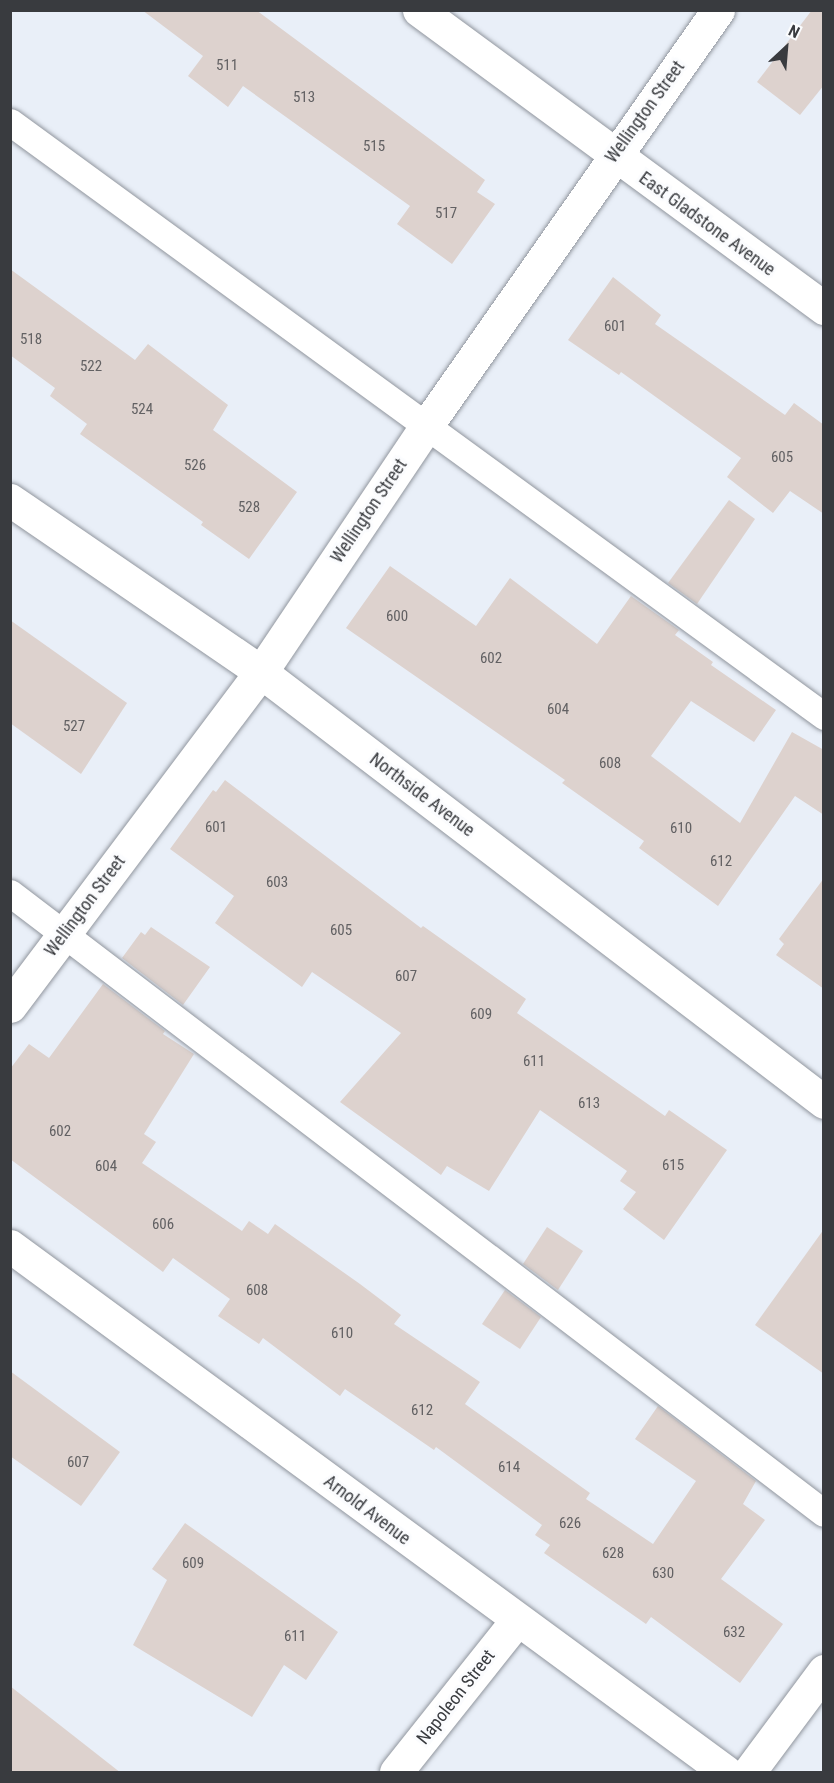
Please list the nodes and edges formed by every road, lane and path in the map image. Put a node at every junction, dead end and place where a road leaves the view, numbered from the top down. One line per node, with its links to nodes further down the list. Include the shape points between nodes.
1 (419, 10): 4 (street, East Gladstone Avenue)
2 (718, 10): 4 (street, Wellington Street)
3 (10, 122): 6 (lane)
4 (613, 156): 5 (street, East Gladstone Avenue); 6 (street, Wellington Street)
5 (824, 308)
6 (427, 425): 8 (street, Wellington Street); 9 (lane)
7 (10, 500): 8 (street, Northside Avenue)
8 (261, 672): 11 (street, Wellington Street); 13 (street, Northside Avenue)
9 (824, 716)
10 (10, 893): 11 (lane)
11 (64, 934): 12 (street, Wellington Street); 15 (lane)
12 (10, 1006)
13 (824, 1102)
14 (10, 1246): 16 (street, Arnold Avenue)
15 (824, 1513)
16 (516, 1621): 18 (street, Napoleon Street); 19 (street, Arnold Avenue)
17 (824, 1671): 20 (street)
18 (396, 1773)
19 (726, 1773)
20 (749, 1773)

